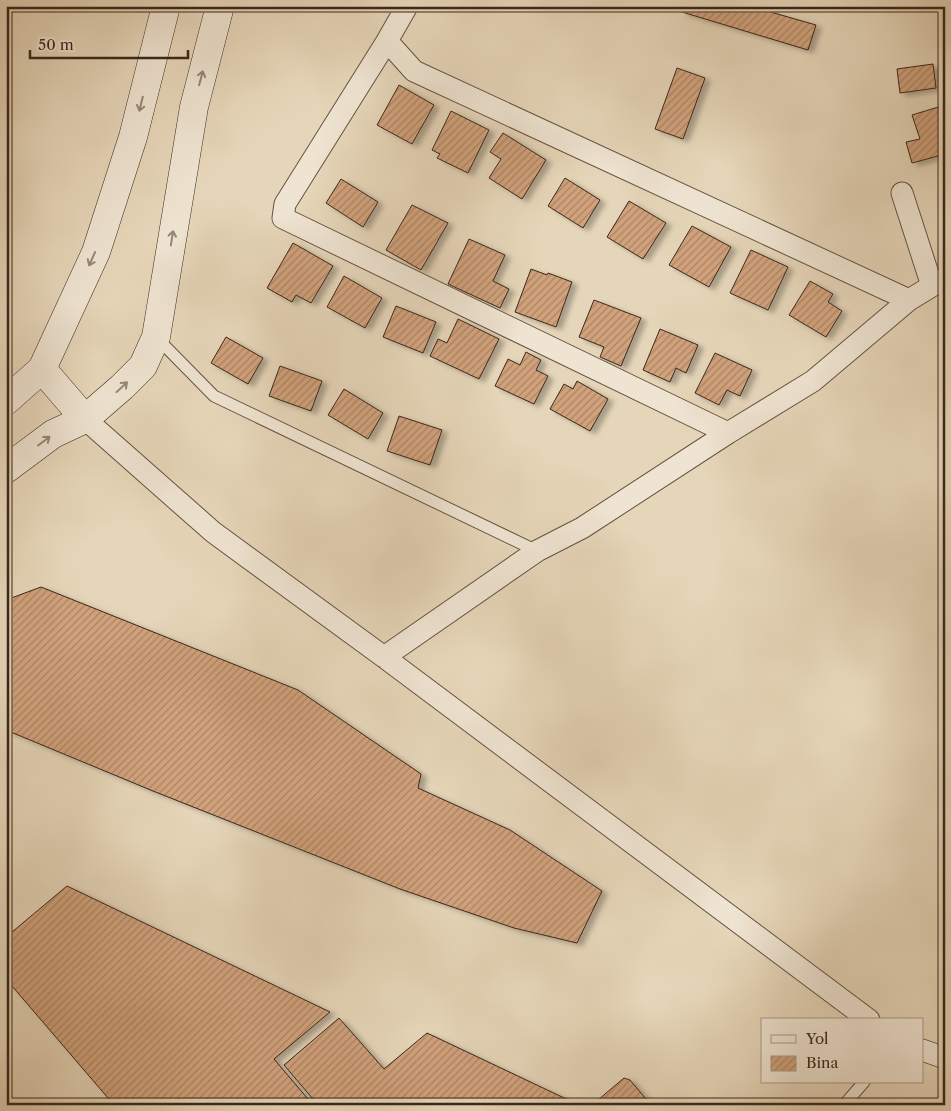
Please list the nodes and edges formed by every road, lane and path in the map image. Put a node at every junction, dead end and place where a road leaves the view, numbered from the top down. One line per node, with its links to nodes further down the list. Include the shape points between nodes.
1 (166, 6): 9 (street, one-way to 9, via 133,137 96,252)
2 (220, 6): 8 (street, one-way to 2, via 194,107)
3 (407, 6): 4 (street)
4 (386, 41): 7 (street, via 414,71); 12 (street, via 285,204 283,218)
5 (902, 193): 6 (street)
6 (938, 282): 7 (street)
7 (909, 300): 12 (street, via 813,381)
8 (156, 337): 11 (street, one-way to 8, via 143,366); 14 (lane, via 214,396)
9 (42, 370): 10 (street); 11 (street)
10 (6, 401)
11 (85, 419): 13 (street, one-way to 11, via 53,434); 15 (street, via 213,532)
12 (728, 433): 14 (street, via 582,528)
13 (6, 469)
14 (537, 551): 15 (street)
15 (384, 657): 16 (street)
16 (866, 1018)
17 (924, 1051): 18 (street)
18 (945, 1058)
19 (862, 1084): 20 (lane)
20 (844, 1105)

